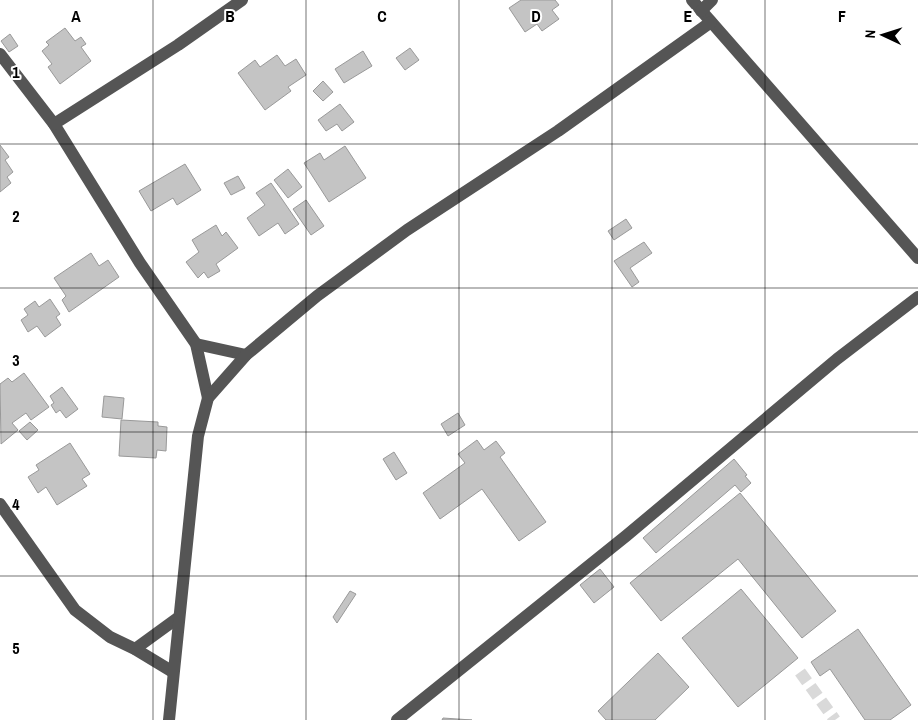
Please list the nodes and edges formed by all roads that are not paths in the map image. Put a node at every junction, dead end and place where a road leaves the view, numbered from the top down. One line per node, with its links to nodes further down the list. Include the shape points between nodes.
1 (242, 0): 7 (street)
2 (692, 0): 4 (street)
3 (712, 0): 4 (street)
4 (701, 11): 5 (street)
5 (711, 22): 8 (street); 11 (street, via 558,131 407,230 317,296)
6 (0, 54): 7 (street)
7 (54, 124): 10 (street, via 140,263)
8 (918, 258)
9 (918, 297): 18 (street, via 837,359 626,536)
10 (196, 344): 11 (street); 12 (street)
11 (246, 355): 12 (street)
12 (208, 398): 14 (street, via 198,436)
13 (0, 504): 15 (street, via 74,610 110,637)
14 (179, 617): 15 (street); 16 (street)
15 (135, 649): 16 (street)
16 (173, 672): 17 (street)
17 (169, 720)
18 (397, 720)

